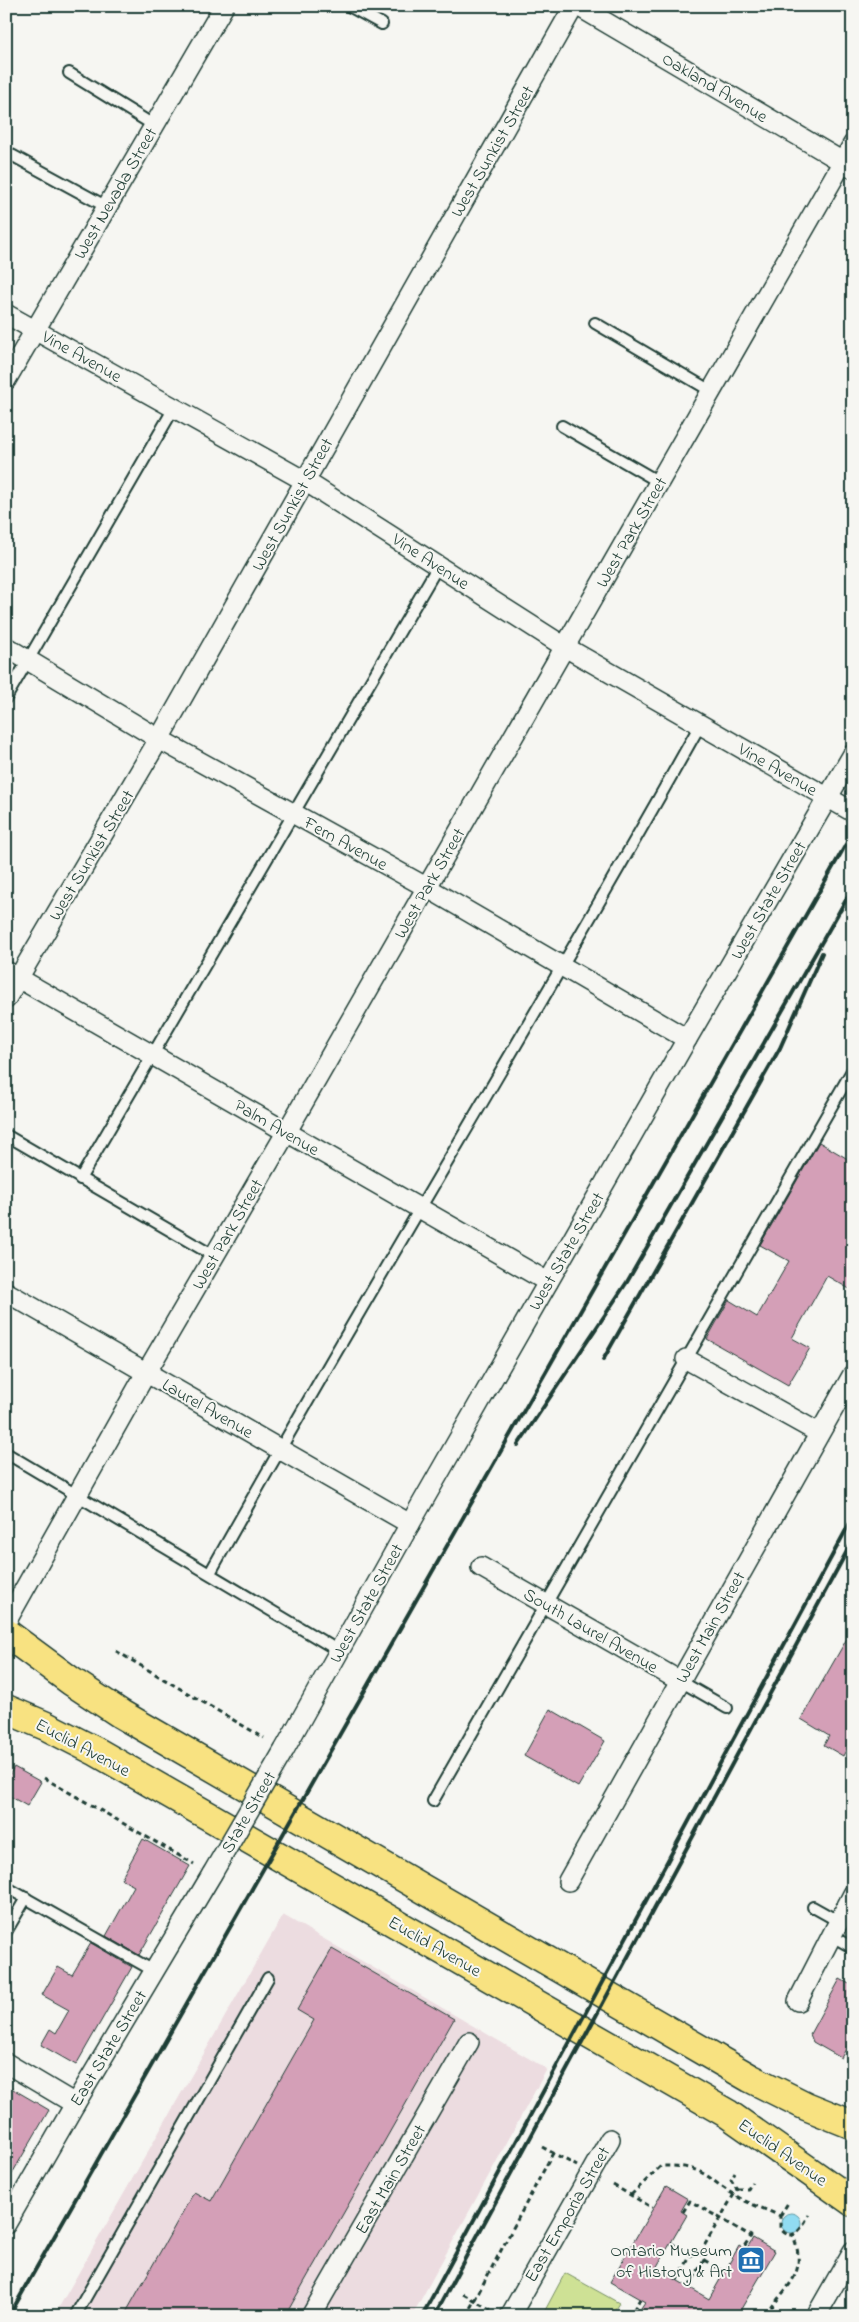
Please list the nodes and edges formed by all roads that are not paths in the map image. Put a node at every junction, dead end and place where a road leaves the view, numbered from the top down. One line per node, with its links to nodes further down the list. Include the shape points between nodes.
1 (224, 6): 7 (street, West Nevada Street)
2 (349, 6): 5 (lane)
3 (574, 6): 19 (street, West Sunkist Street)
4 (578, 6): 10 (street, Oakland Avenue)
5 (382, 24)
6 (70, 73): 7 (lane)
7 (154, 126): 11 (street, West Nevada Street)
8 (853, 144): 10 (street, West Park Street)
9 (6, 152): 11 (lane)
10 (848, 165): 16 (street, West Park Street)
11 (107, 207): 14 (street, West Nevada Street)
12 (6, 314): 14 (street, Vine Avenue)
13 (595, 323): 16 (lane)
14 (35, 331): 15 (street, West Nevada Street); 17 (street, Vine Avenue)
15 (6, 380)
16 (711, 391): 20 (street, West Park Street)
17 (174, 408): 19 (street, Vine Avenue); 24 (lane)
18 (562, 426): 20 (lane)
19 (305, 480): 21 (street, Vine Avenue); 27 (street, West Sunkist Street)
20 (660, 482): 23 (street, West Park Street)
21 (438, 566): 23 (street, Vine Avenue); 31 (lane)
22 (6, 647): 24 (street, Fern Avenue)
23 (565, 647): 26 (street, Vine Avenue); 32 (street, West Park Street)
24 (28, 660): 25 (lane); 27 (street, Fern Avenue)
25 (6, 698)
26 (700, 725): 29 (street, Vine Avenue); 33 (lane)
27 (159, 739): 31 (street, Fern Avenue); 34 (street, West Sunkist Street)
28 (853, 754): 29 (street, West State Street)
29 (828, 798): 30 (street, Vine Avenue); 36 (street, West State Street)
30 (853, 812)
31 (294, 814): 32 (street, Fern Avenue); 37 (lane)
32 (426, 887): 33 (street, Fern Avenue); 39 (street, West Park Street)
33 (562, 967): 36 (street, Fern Avenue); 42 (lane)
34 (12, 975): 35 (street, West Sunkist Street); 37 (street, Palm Avenue)
35 (6, 999)
36 (687, 1039): 44 (street, West State Street)
37 (152, 1055): 39 (street, Palm Avenue); 41 (lane)
38 (853, 1069): 46 (lane)
39 (286, 1133): 42 (street, Palm Avenue); 43 (street, West Park Street)
40 (6, 1136): 41 (lane)
41 (80, 1179): 43 (lane)
42 (422, 1210): 44 (street, Palm Avenue); 50 (lane)
43 (214, 1256): 47 (street, West Park Street)
44 (548, 1282): 53 (street, West State Street)
45 (6, 1292): 47 (street, Laurel Avenue)
46 (686, 1359): 49 (street); 56 (lane)
47 (146, 1373): 50 (street, Laurel Avenue); 52 (street, West Park Street)
48 (853, 1374): 49 (street, West Main Street)
49 (819, 1433): 60 (street, West Main Street)
50 (279, 1449): 53 (street, Laurel Avenue); 55 (lane)
51 (6, 1453): 52 (lane)
52 (79, 1494): 55 (lane); 57 (street, West Park Street)
53 (410, 1524): 59 (street, West State Street)
54 (481, 1567): 56 (street, South Laurel Avenue)
55 (210, 1573): 59 (lane)
56 (546, 1604): 60 (street, South Laurel Avenue); 64 (lane)
57 (6, 1622)
58 (6, 1633): 80 (main road, via 121,1714 742,2073)
59 (339, 1651): 63 (street, West State Street)
60 (680, 1681): 61 (lane, South Laurel Avenue); 66 (street, West Main Street)
61 (727, 1708)
62 (6, 1709): 82 (main road, Euclid Avenue, via 97,1752 714,2105)
63 (284, 1750): 65 (street, State Street, bridge)
64 (432, 1801)
65 (212, 1874): 74 (street, East State Street)
66 (568, 1880)
67 (6, 1887): 69 (lane)
68 (853, 1894): 71 (street)
69 (26, 1898): 72 (lane); 74 (lane)
70 (813, 1907): 71 (lane)
71 (834, 1928): 73 (lane); 76 (street)
72 (6, 1932)
73 (853, 1948)
74 (154, 1971): 79 (street, East State Street)
75 (268, 1978): 85 (lane)
76 (798, 2001)
77 (469, 2042): 86 (street, East Main Street)
78 (6, 2063): 79 (street)
79 (75, 2104): 83 (street, East State Street)
80 (853, 2125)
81 (610, 2139): 87 (street, East Emporia Street)
82 (853, 2202)
83 (6, 2224)
84 (853, 2250): 88 (street)
85 (75, 2316)
86 (310, 2316)
87 (510, 2316)
88 (816, 2316)

